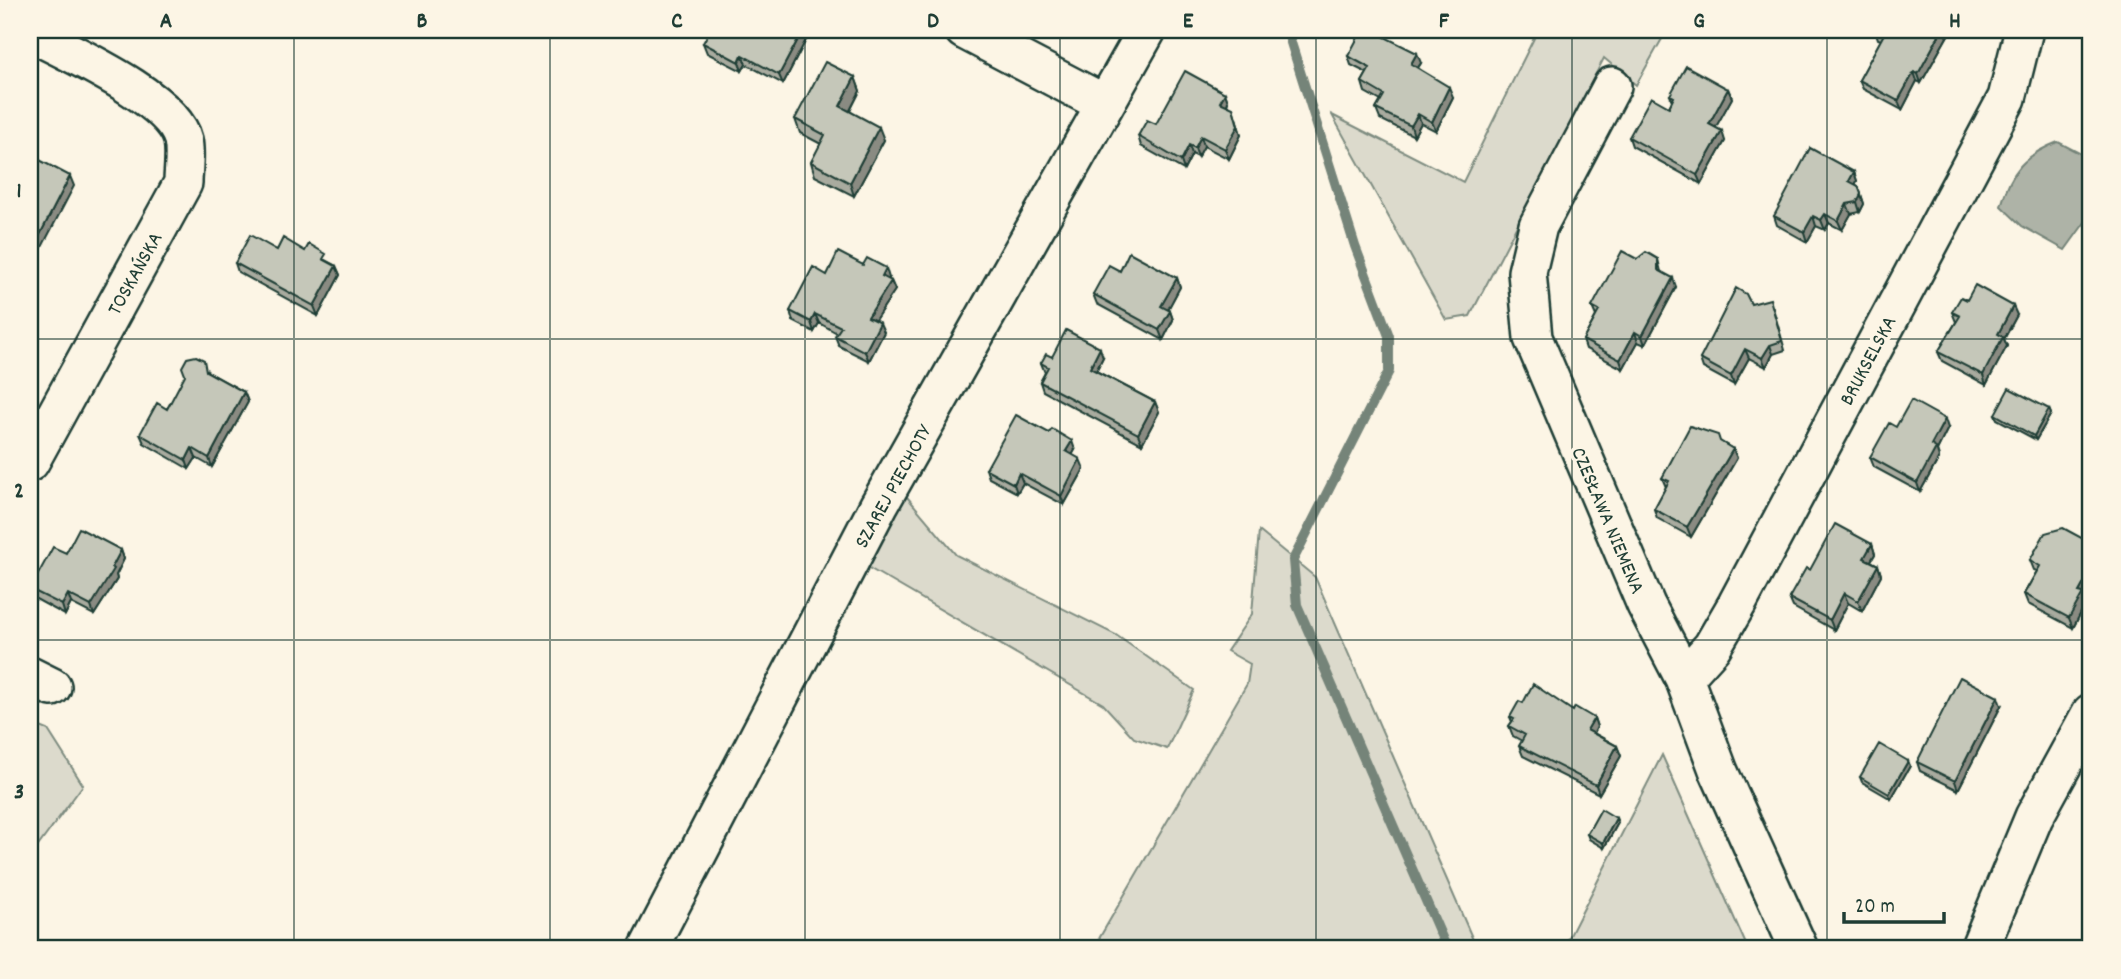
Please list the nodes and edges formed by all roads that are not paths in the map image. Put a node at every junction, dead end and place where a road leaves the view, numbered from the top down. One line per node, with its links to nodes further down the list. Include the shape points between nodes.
1 (964, 30): 6 (street)
2 (1147, 30): 6 (street, SZAREJ PIECHOTY)
3 (2024, 30): 8 (street, BRUKSELSKA, via 2007,98 1731,616 1712,647)
4 (30, 32): 7 (street, TOSKAŃSKA, via 136,88 183,138 183,183)
5 (1612, 86): 8 (street, CZESŁAWA NIEMENA, via 1538,226 1527,272 1533,338 1646,606)
6 (1105, 104): 10 (street, SZAREJ PIECHOTY, via 880,505)
7 (30, 462)
8 (1684, 678): 11 (street, CZESŁAWA NIEMENA, via 1719,772)
9 (2091, 713): 12 (street, via 2034,817)
10 (648, 949)
11 (1799, 949)
12 (1979, 949)

